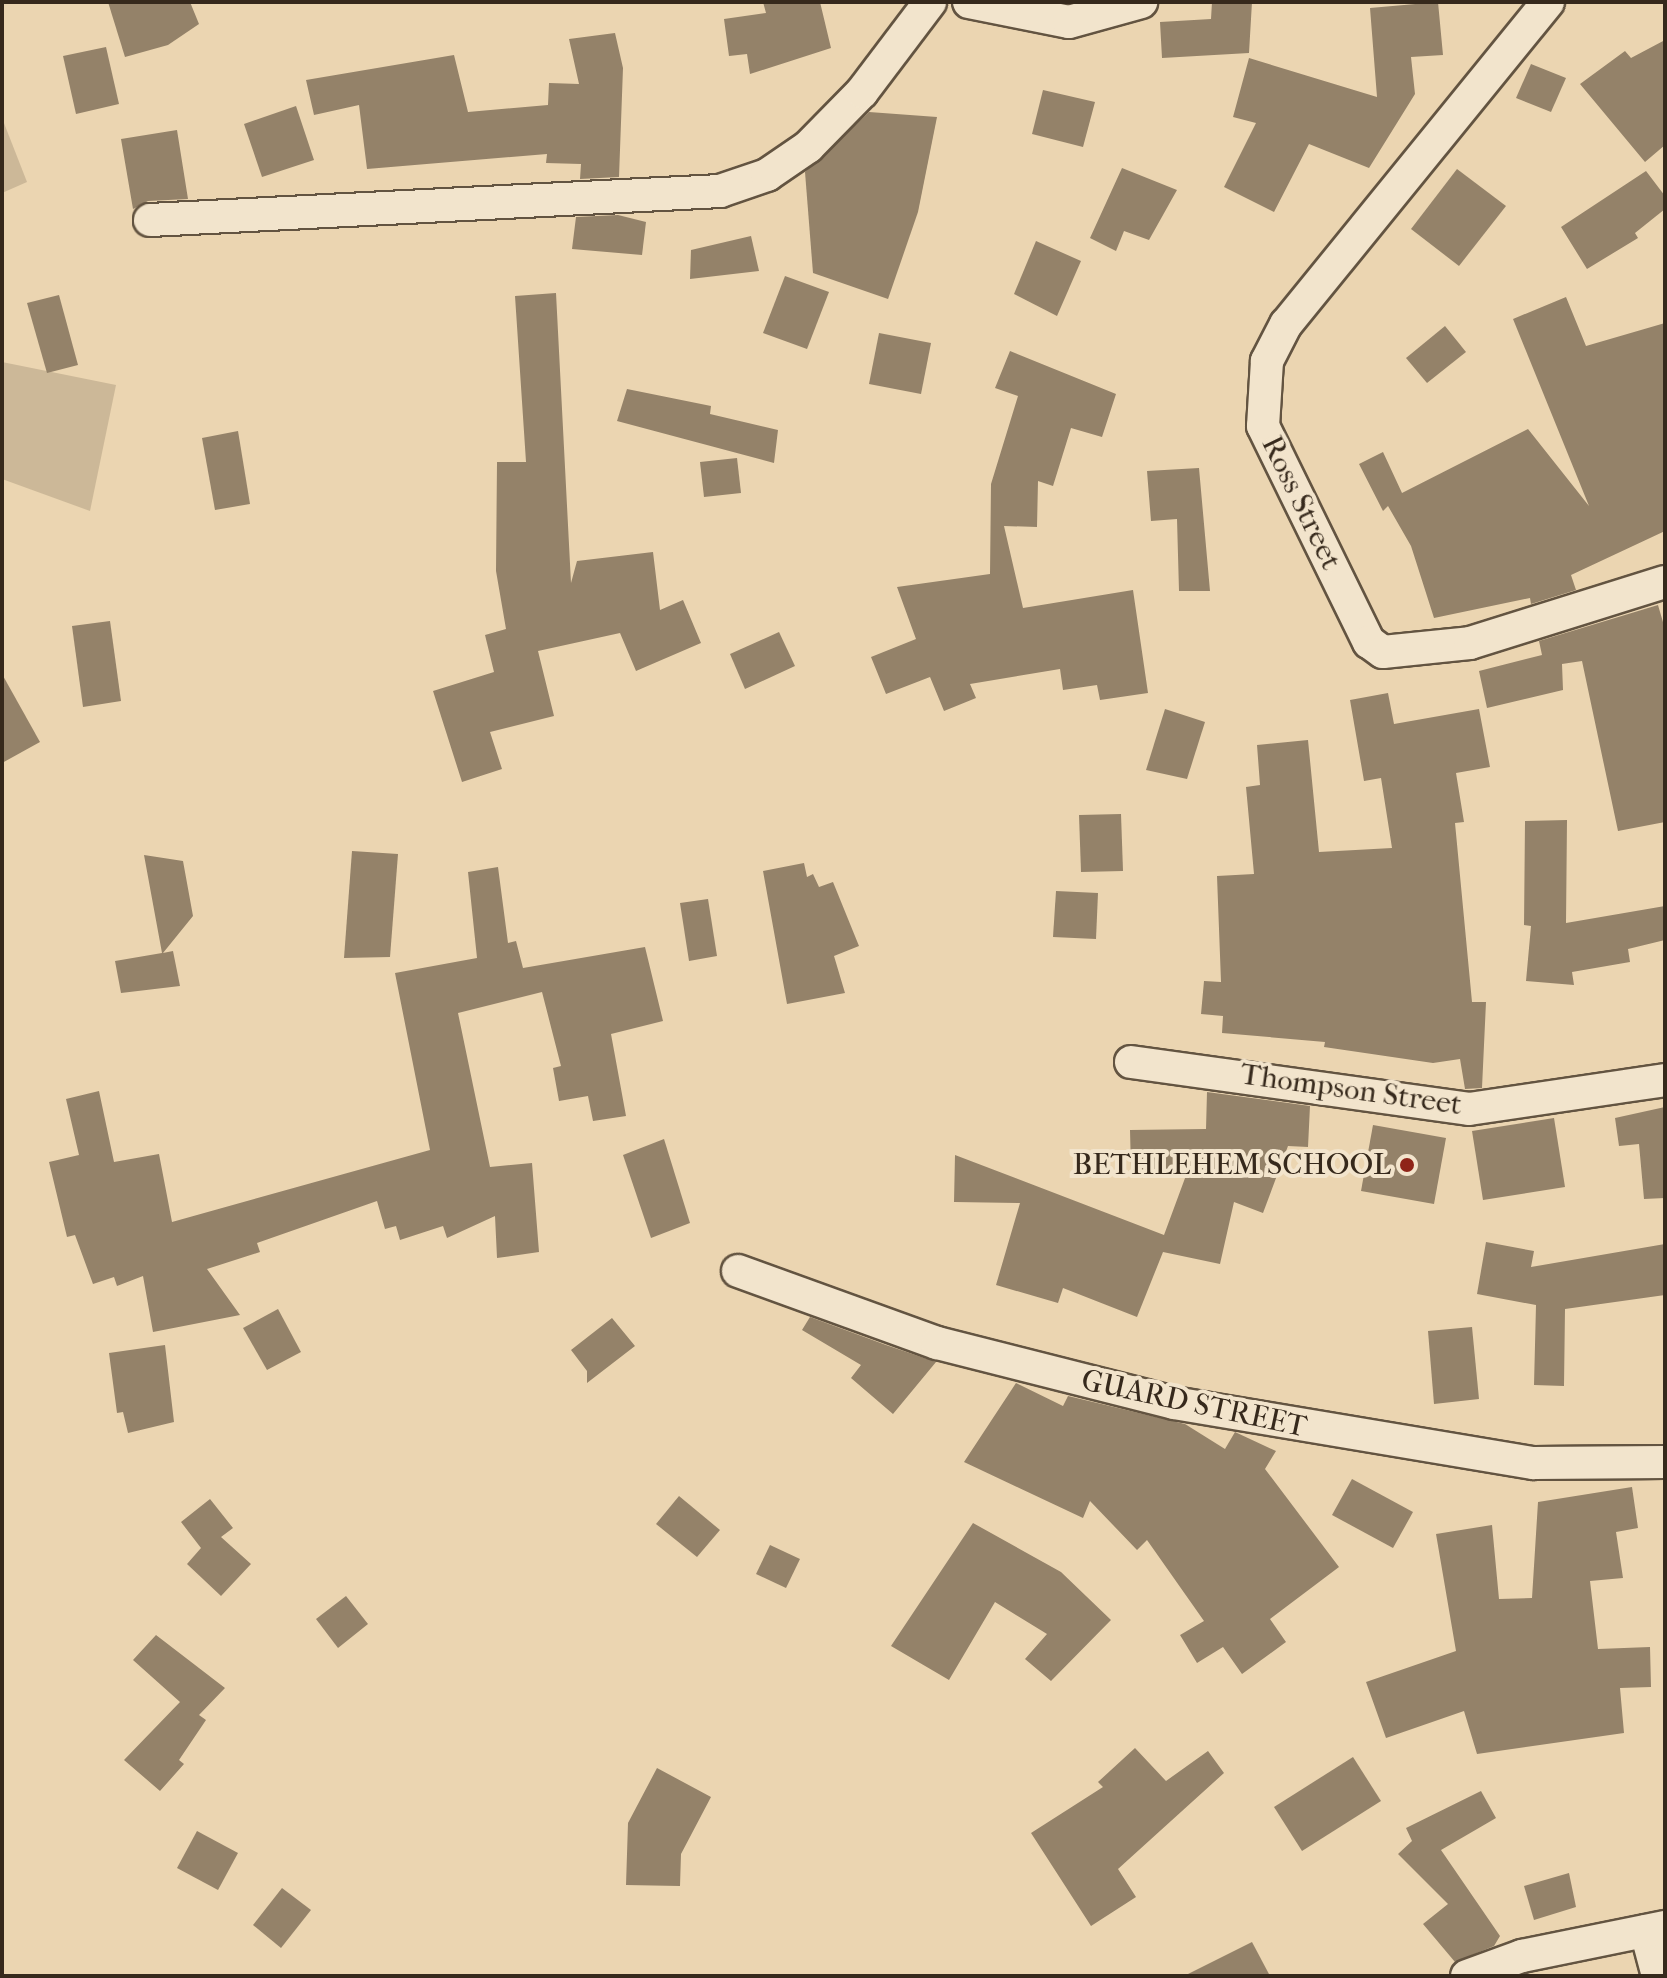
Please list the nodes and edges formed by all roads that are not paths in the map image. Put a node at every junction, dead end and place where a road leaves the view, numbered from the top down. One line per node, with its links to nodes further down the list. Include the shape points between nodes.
1 (930, 2): 5 (street, via 862,92 808,147 767,175 720,191)
2 (969, 2): 3 (street, via 1069,22)
3 (1141, 2)
4 (1548, 2): 6 (street, Ross Street, via 1286,324 1267,361 1263,426 1369,642 1383,652 1470,643)
5 (150, 220)
6 (1665, 582)
7 (1131, 1062): 8 (street, Thompson Street, via 1469,1109)
8 (1665, 1080)
9 (738, 1271): 10 (street, GUARD STREET, via 937,1343 1174,1403 1534,1463)
10 (1665, 1462)
11 (1656, 1929): 12 (street, via 1522,1956); 13 (street)
12 (1467, 1976)
13 (1658, 1976)

